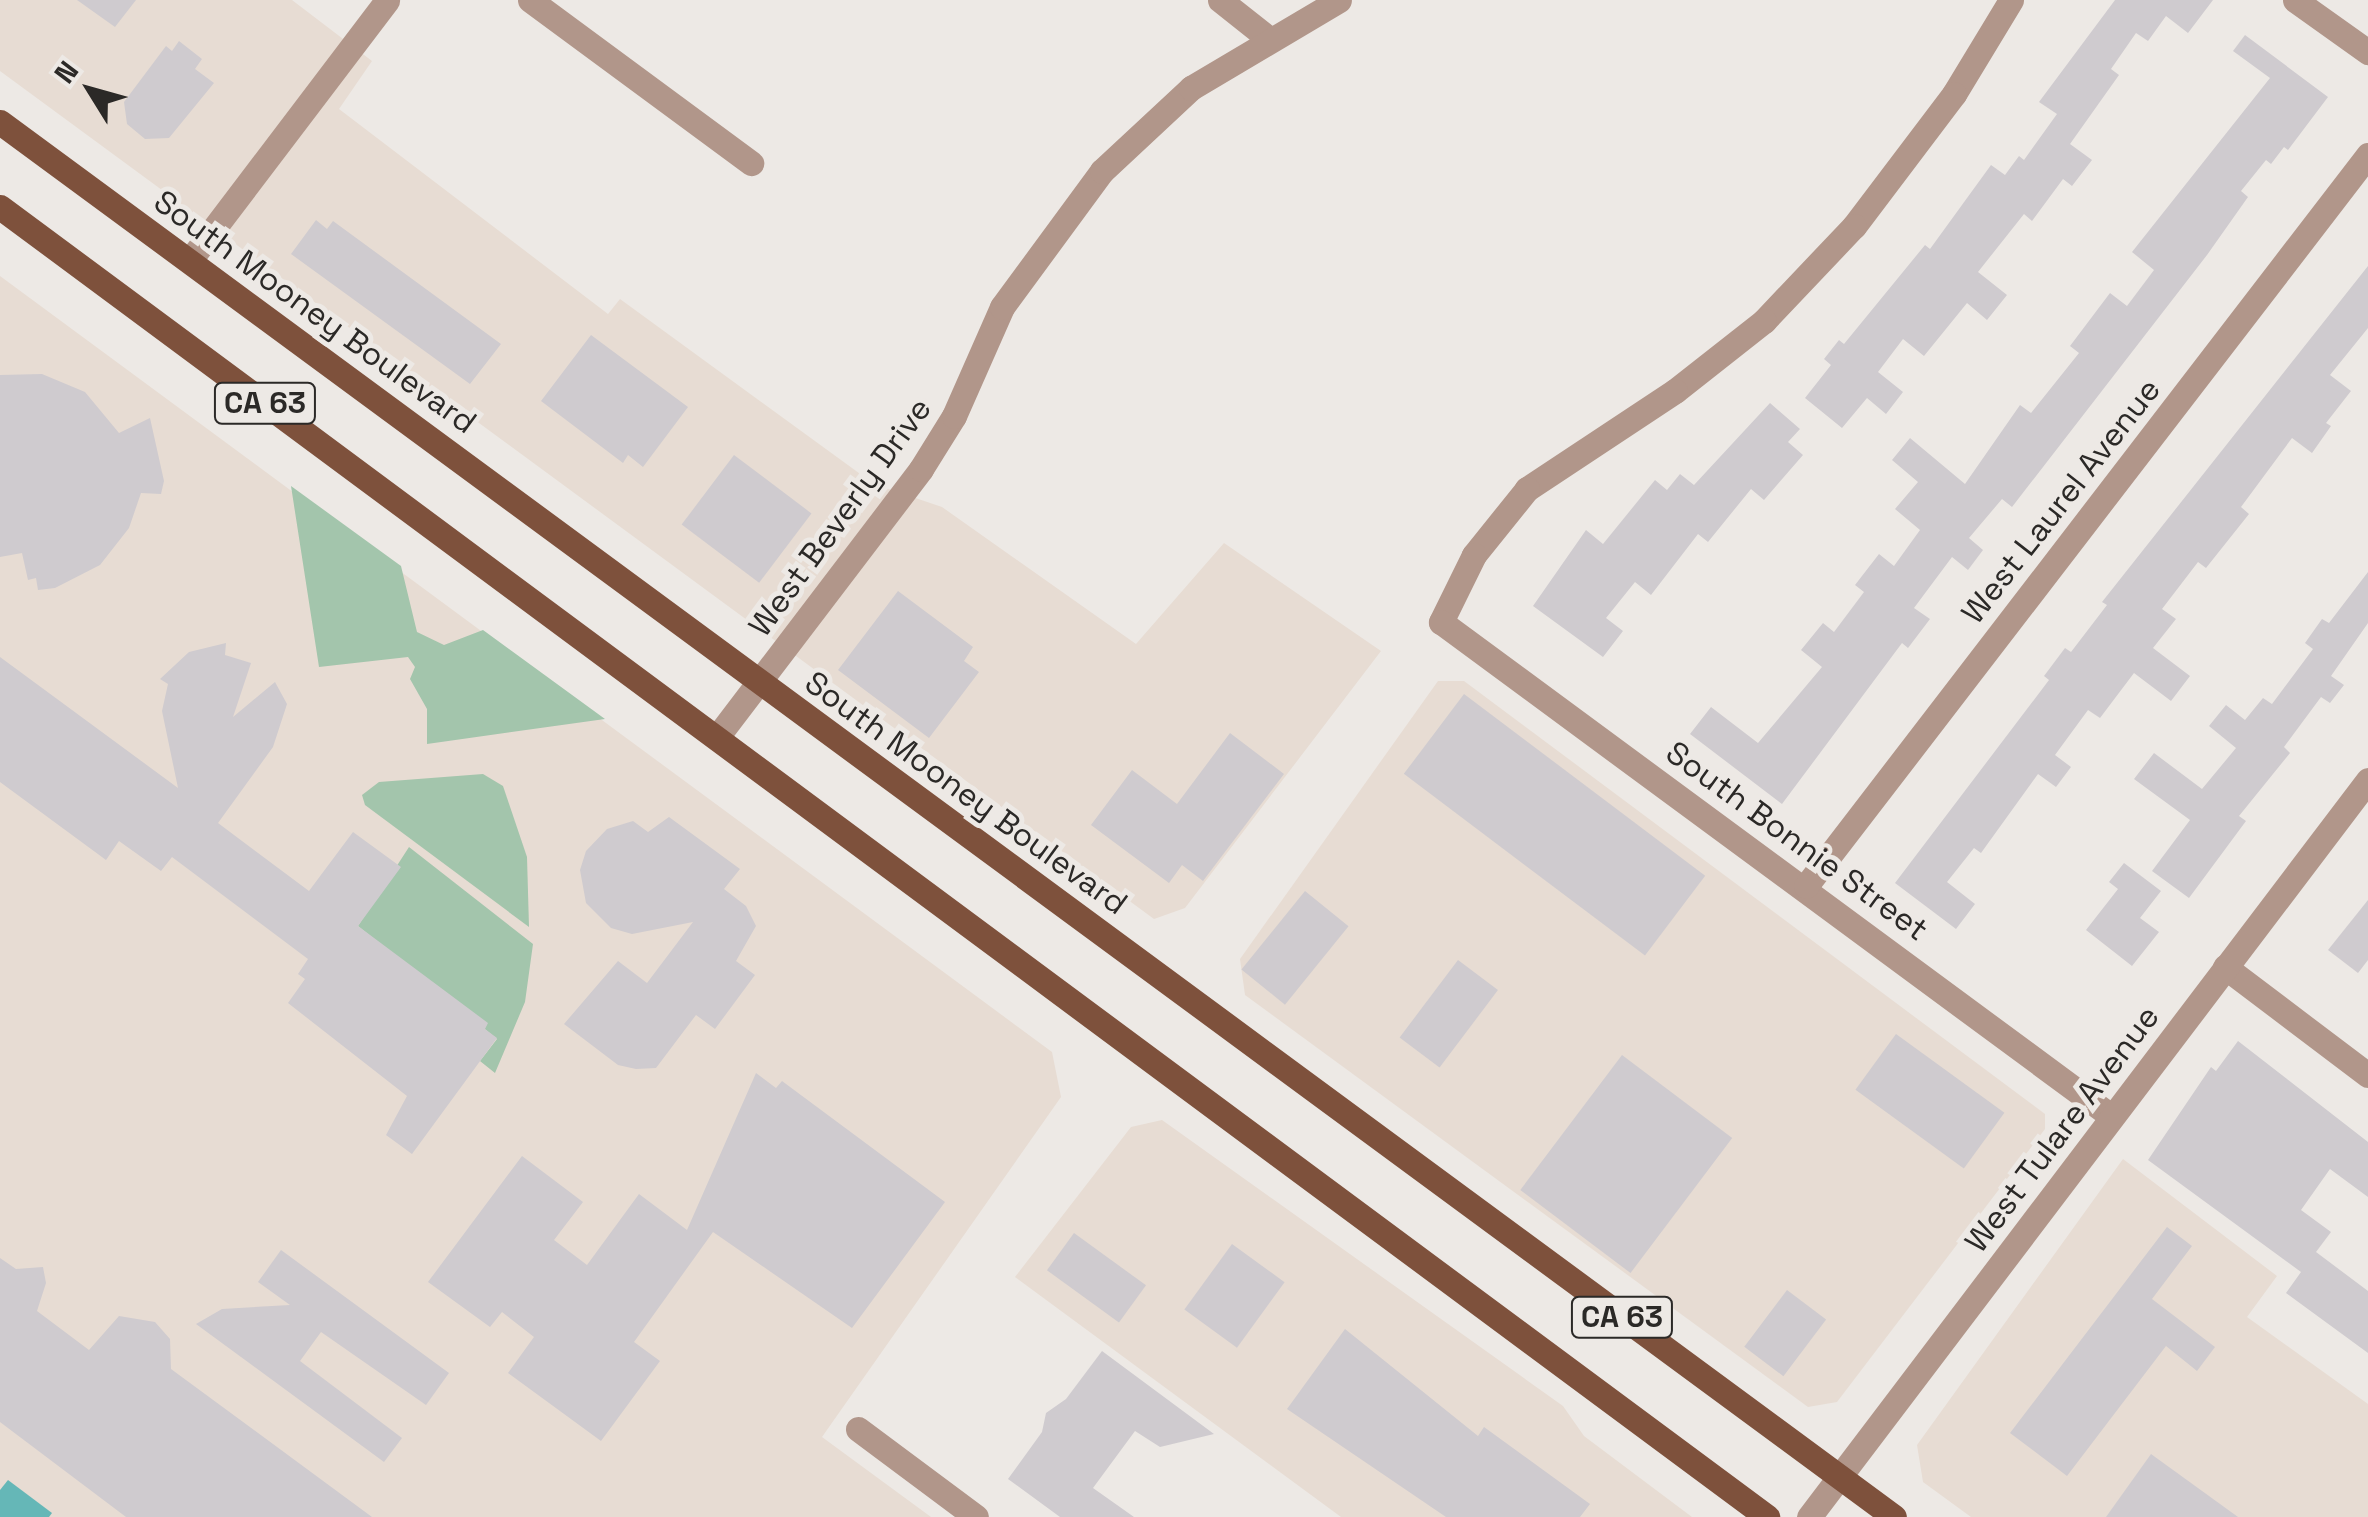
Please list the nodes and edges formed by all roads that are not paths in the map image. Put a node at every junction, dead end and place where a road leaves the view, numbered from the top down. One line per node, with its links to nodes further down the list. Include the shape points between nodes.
1 (388, 0): 13 (street)
2 (530, 0): 11 (street)
3 (1220, 0): 7 (street)
4 (1339, 0): 7 (street, West Beverly Drive)
5 (2011, 0): 17 (street, South Bonnie Street, via 1954,94 1854,226 1764,321 1675,391 1527,489 1474,555 1442,622)
6 (2295, 0): 8 (street)
7 (1268, 38): 14 (street, West Beverly Drive, via 1191,88 1102,172 1038,251 921,470)
8 (2368, 52)
9 (0, 122): 13 (main road, South Mooney Boulevard / CA 63)
10 (2368, 155): 17 (street, West Laurel Avenue)
11 (751, 163)
12 (0, 207): 15 (main road, CA 63)
13 (190, 260): 14 (main road, South Mooney Boulevard / CA 63)
14 (760, 682): 15 (street, West Beverly Drive); 22 (main road, South Mooney Boulevard / CA 63)
15 (717, 737): 24 (main road, CA 63)
16 (2368, 780): 18 (street, West Tulare Avenue)
17 (1806, 886): 20 (street, South Bonnie Street)
18 (2225, 967): 19 (street); 20 (street, West Tulare Avenue)
19 (2368, 1075)
20 (2111, 1116): 22 (street, West Tulare Avenue)
21 (858, 1430): 23 (street)
22 (1839, 1476): 25 (street, West Tulare Avenue); 26 (main road, South Mooney Boulevard / CA 63)
23 (976, 1517)
24 (1768, 1517)
25 (1809, 1517)
26 (1894, 1517)

